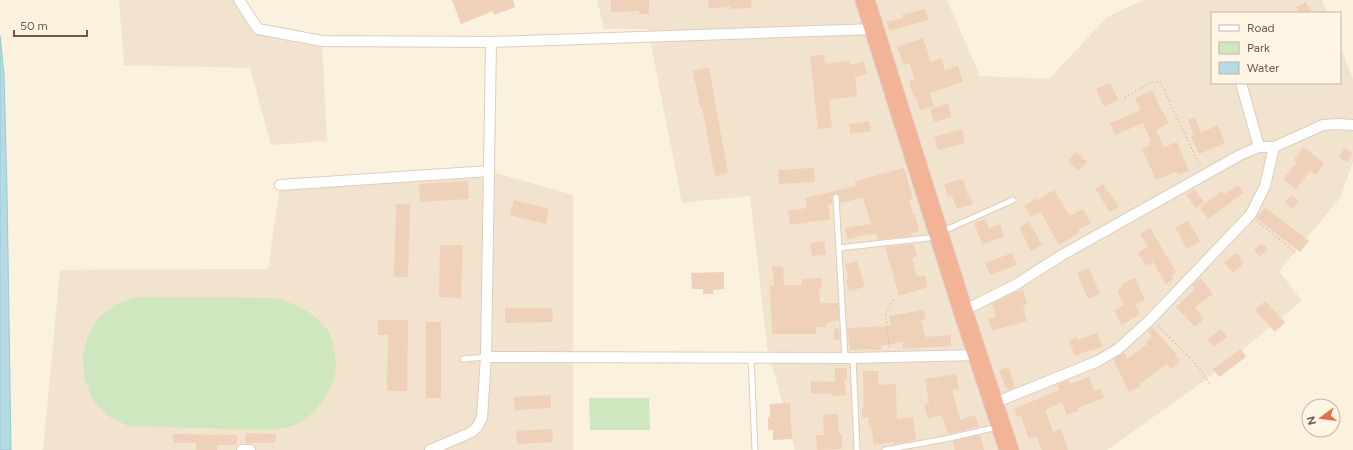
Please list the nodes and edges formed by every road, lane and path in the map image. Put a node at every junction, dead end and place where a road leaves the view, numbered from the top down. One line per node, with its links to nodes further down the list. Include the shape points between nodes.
1 (239, 0): 4 (street, via 258,29 322,41)
2 (865, 0): 3 (highway)
3 (875, 29): 4 (street); 16 (highway)
4 (491, 42): 10 (street)
5 (1241, 84): 8 (street)
6 (1126, 98): 11 (path, via 1151,82 1160,82)
7 (1353, 125): 9 (street, via 1323,125)
8 (1260, 147): 9 (street); 11 (street)
9 (1274, 147): 15 (street, via 1265,186)
10 (489, 171): 12 (street); 23 (street)
11 (1205, 174): 20 (street, via 1062,255 1015,285)
12 (280, 185)
13 (836, 197): 17 (lane)
14 (1013, 200): 16 (lane)
15 (1250, 216): 18 (path); 21 (street)
16 (939, 235): 17 (lane); 20 (highway)
17 (839, 248): 26 (lane)
18 (1296, 254)
19 (894, 298): 25 (path, via 886,315)
20 (963, 311): 22 (highway)
21 (1151, 319): 28 (path, via 1196,363); 29 (street, via 1118,349 1098,361)
22 (978, 356): 25 (street); 29 (highway)
23 (486, 357): 24 (street); 27 (lane); 33 (street, via 482,418 472,432)
24 (751, 357): 26 (street); 34 (lane)
25 (890, 357): 26 (street)
26 (849, 358): 35 (lane)
27 (463, 359)
28 (1211, 385)
29 (994, 403): 30 (highway)
30 (1001, 426): 36 (lane); 37 (highway)
31 (242, 450): 32 (street)
32 (250, 450)
33 (430, 450)
34 (755, 450)
35 (857, 450)
36 (885, 450)
37 (1009, 450)

